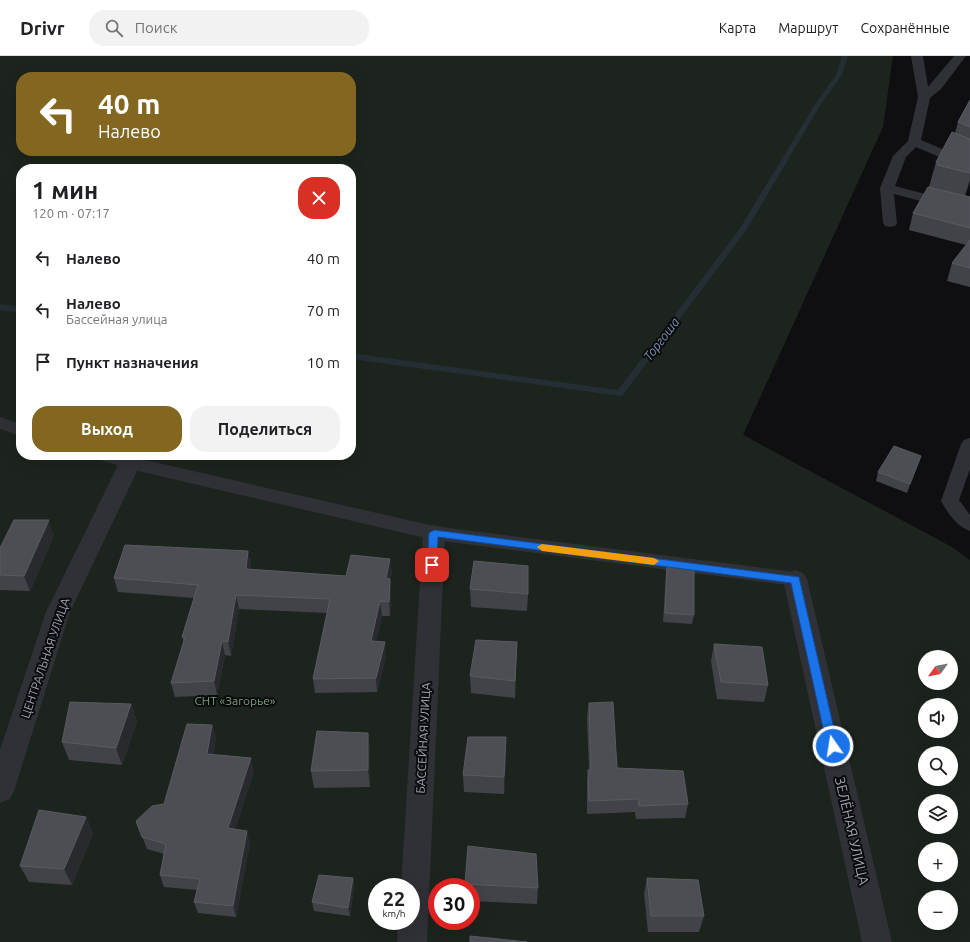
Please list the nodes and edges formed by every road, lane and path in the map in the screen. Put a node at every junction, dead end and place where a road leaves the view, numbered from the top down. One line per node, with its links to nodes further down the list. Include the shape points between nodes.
1 (917, 56): 3 (lane)
2 (960, 56): 3 (lane, via 937,86)
3 (924, 97): 4 (lane)
4 (914, 142): 5 (lane); 6 (lane, via 900,156)
5 (970, 166)
6 (887, 188): 7 (lane); 8 (lane)
7 (970, 210)
8 (890, 223)
9 (0, 423): 10 (lane)
10 (16, 428)
11 (970, 444): 14 (lane, via 950,501 963,519)
12 (120, 460): 13 (lane)
13 (130, 463): 15 (lane); 17 (street, ЦЕНТРАЛЬНАЯ УЛИЦА, via 58,612)
14 (970, 524)
15 (434, 533): 16 (lane); 18 (street, БАССЕЙНАЯ УЛИЦА)
16 (795, 579): 19 (street, ЗЕЛЁНАЯ УЛИЦА)
17 (0, 791)
18 (412, 942)
19 (877, 942)

